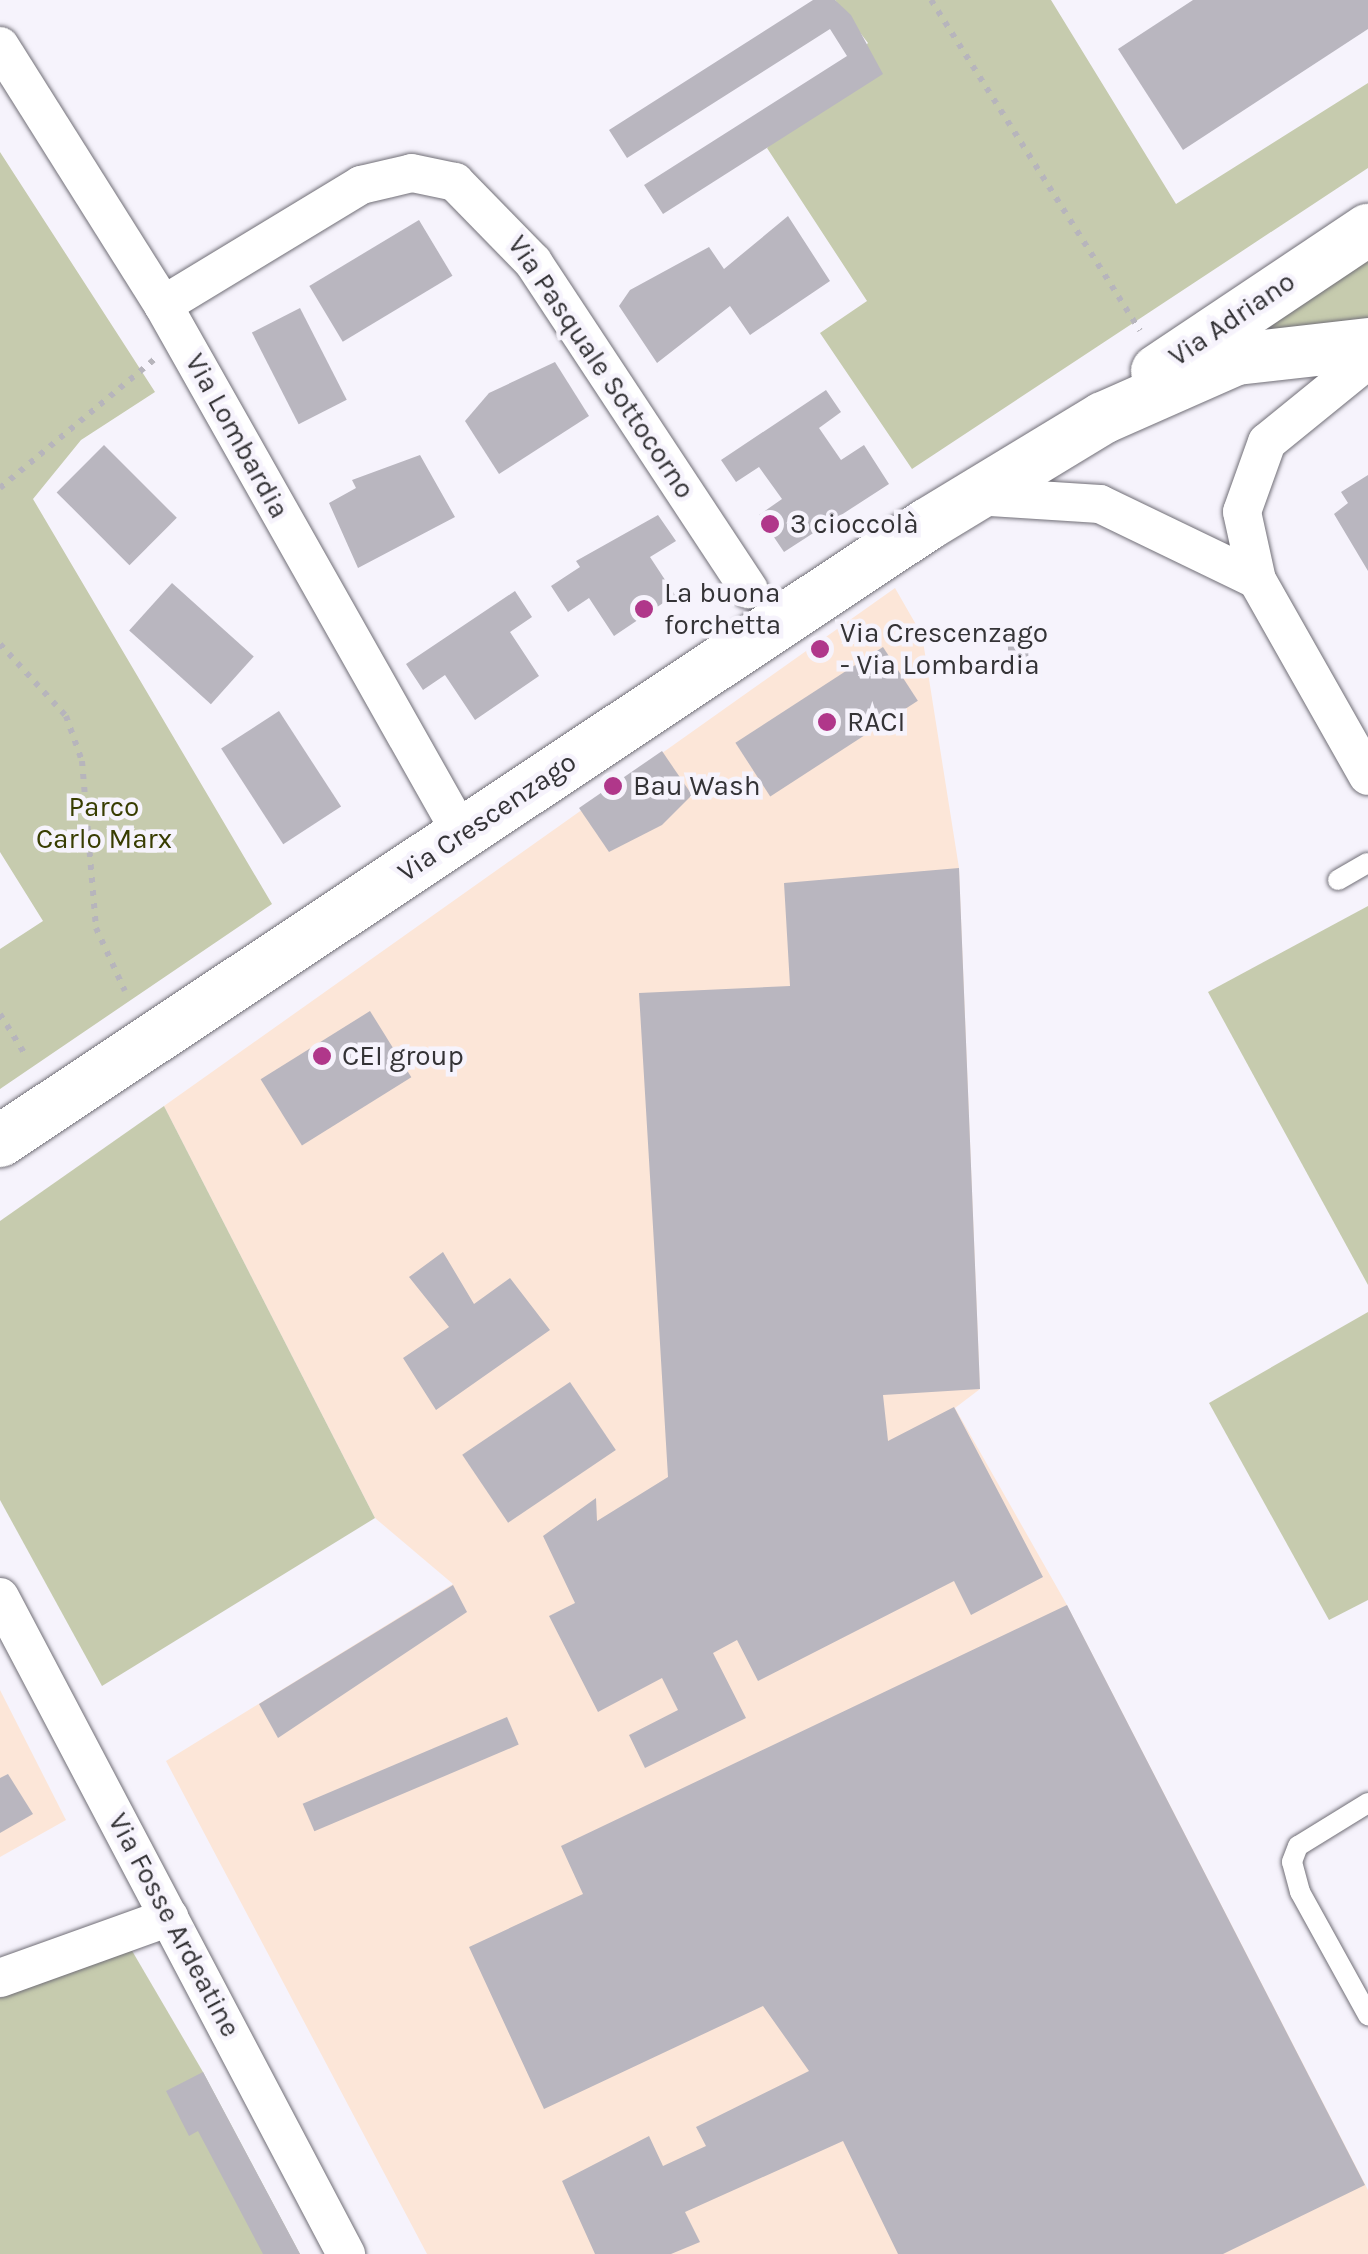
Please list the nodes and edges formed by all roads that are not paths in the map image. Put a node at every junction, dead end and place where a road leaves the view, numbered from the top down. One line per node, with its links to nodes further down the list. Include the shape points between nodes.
1 (0, 46): 3 (street, Via Lombardia)
2 (1368, 230): 6 (street, Via Adriano, via 1194,342)
3 (163, 305): 9 (street, Via Pasquale Sottocorno, via 361,184 412,173 455,182 534,262); 11 (street, Via Lombardia)
4 (1368, 344): 6 (street, Via Adriano, via 1237,359)
5 (1368, 360): 8 (street, via 1261,452 1242,512)
6 (1104, 418): 7 (street, Via Adriano)
7 (975, 496): 8 (street, via 1100,504); 11 (street, Via Crescenzago)
8 (1257, 580): 10 (street)
9 (749, 589)
10 (1368, 776)
11 (462, 833): 14 (street, Via Crescenzago)
12 (1368, 864): 13 (lane)
13 (1338, 880)
14 (0, 1141)
15 (0, 1596): 17 (street, Via Fosse Ardeatine)
16 (1368, 1803): 19 (lane, via 1298,1846 1292,1862 1300,1892)
17 (168, 1917): 18 (street); 20 (street, Via Fosse Ardeatine)
18 (0, 1978)
19 (1368, 2015)
20 (346, 2254)

